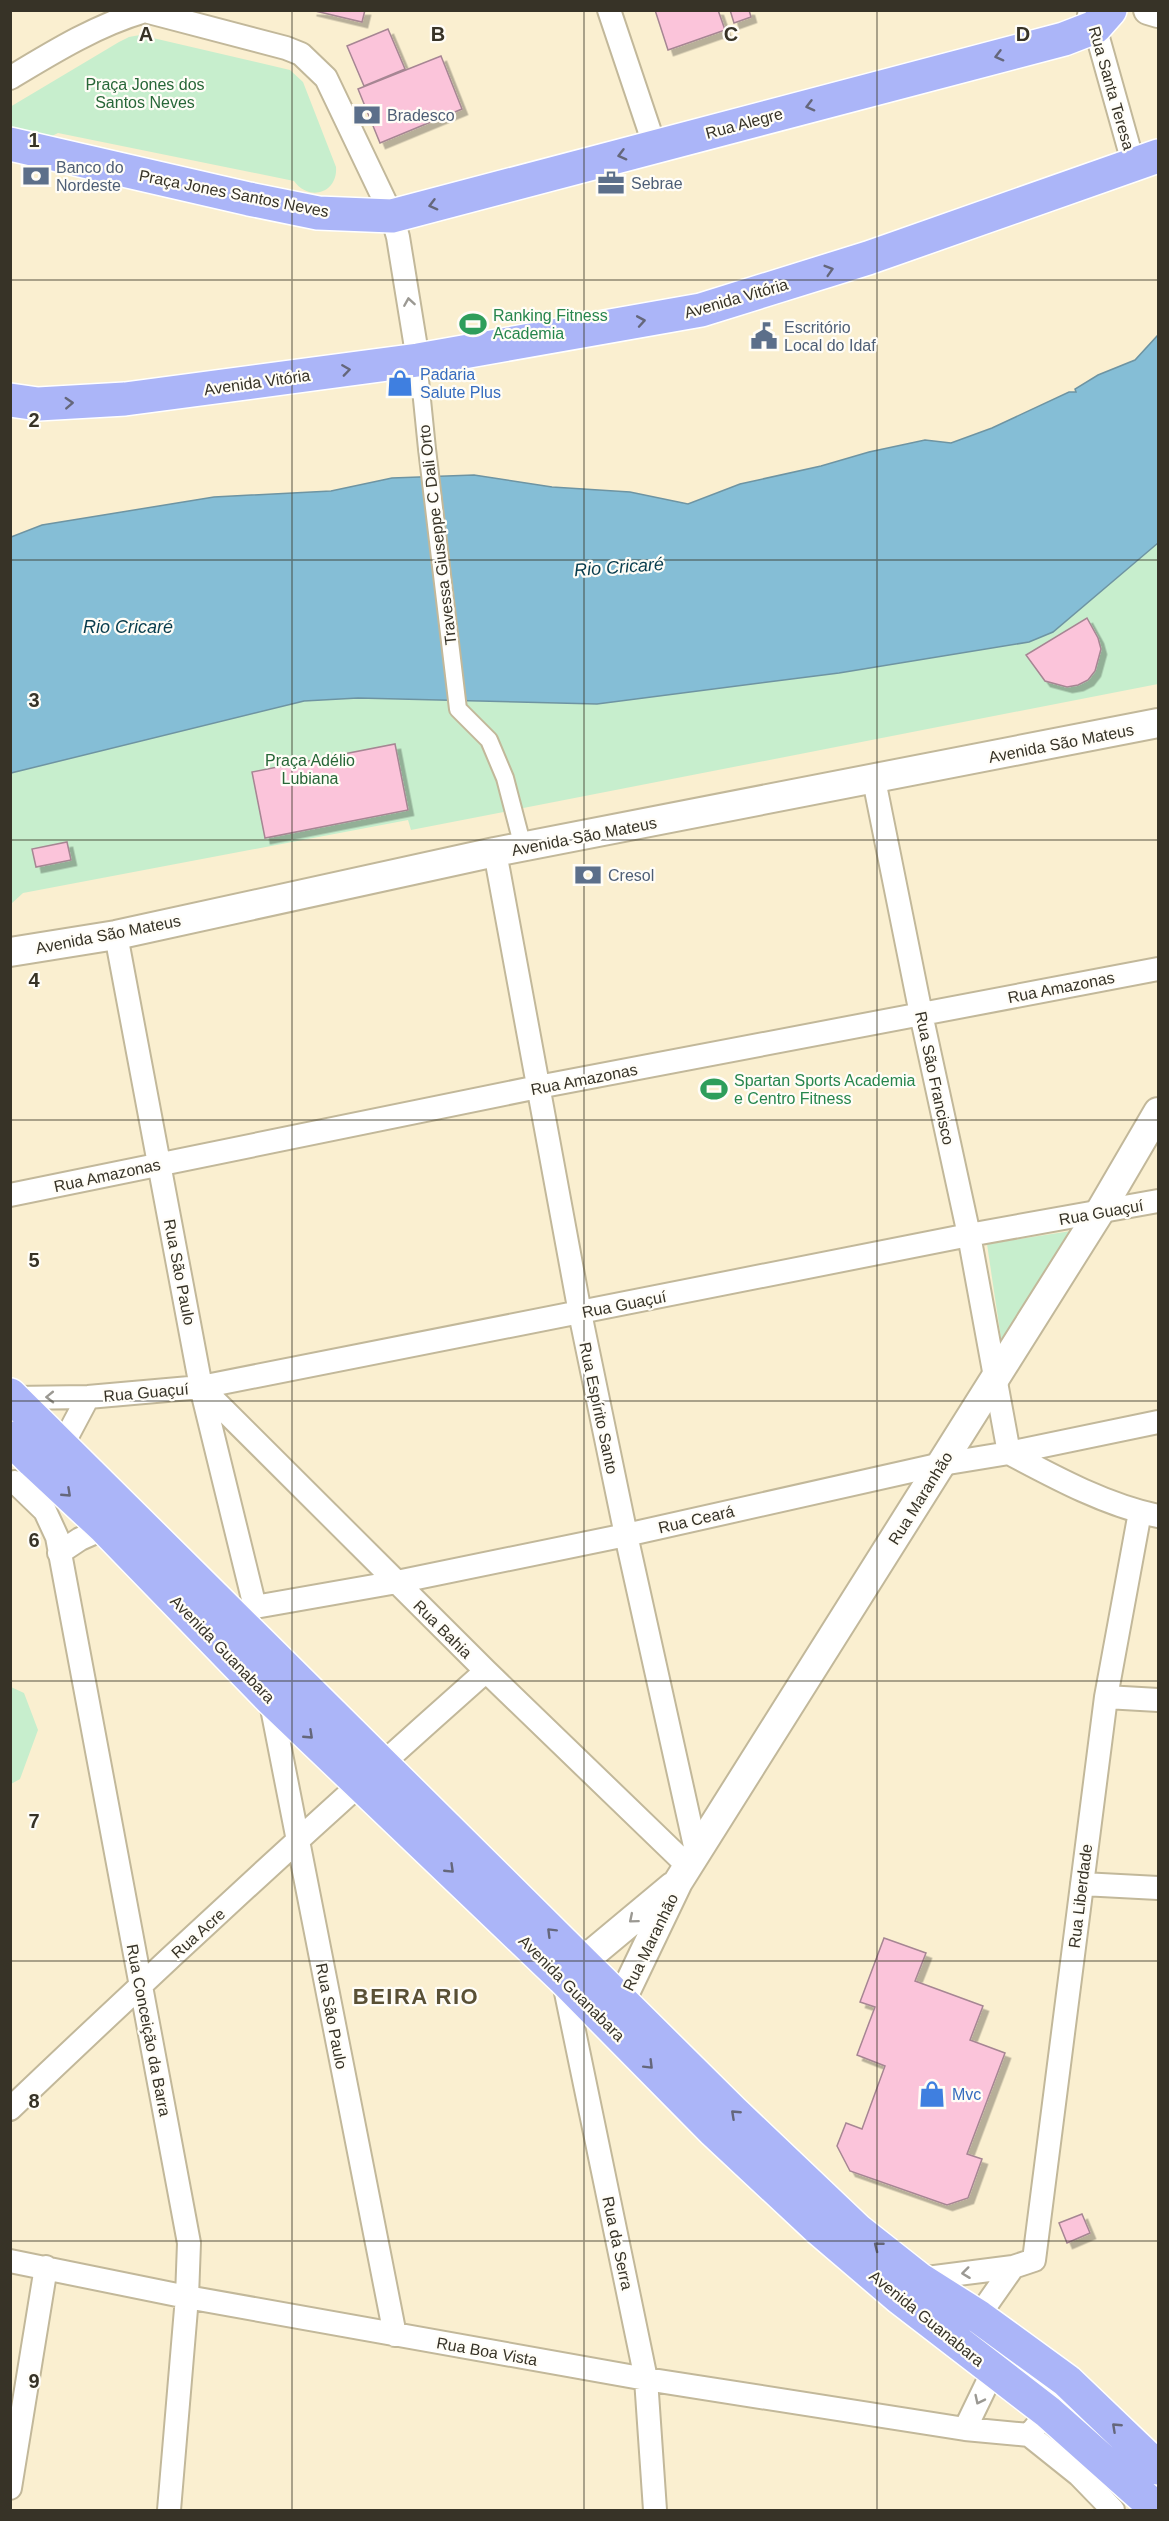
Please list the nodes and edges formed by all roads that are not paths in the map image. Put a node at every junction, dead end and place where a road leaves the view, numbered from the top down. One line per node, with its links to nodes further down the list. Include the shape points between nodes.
1 (609, 10): 7 (street)
2 (1148, 10): 3 (street)
3 (1158, 13)
4 (1098, 16): 7 (main road, Rua Alegre, one-way to 7, via 1064,39); 8 (street, Rua Santa Teresa)
5 (10, 78): 9 (street, via 86,35 145,10 286,48 301,54 326,78)
6 (10, 144): 9 (main road, Praça Jones Santos Neves, via 318,213)
7 (654, 147): 9 (main road, Rua Alegre, one-way to 9)
8 (1146, 161): 10 (main road, Avenida Vitória, one-way to 8, via 701,310 868,258)
9 (392, 216): 10 (street, one-way to 9)
10 (418, 360): 11 (main road, Avenida Vitória, one-way to 10, via 38,404 125,399); 14 (street, Travessa Giuseppe C Dali Orto, via 458,709 489,740 505,778)
11 (10, 400)
12 (1158, 723): 13 (street, Avenida São Mateus)
13 (874, 780): 14 (street, Avenida São Mateus); 19 (street, Rua São Francisco)
14 (523, 847): 15 (street, Avenida São Mateus)
15 (495, 852): 16 (street, Avenida São Mateus); 20 (street, Rua Espírito Santo)
16 (116, 934): 17 (street, Avenida São Mateus); 22 (street, Rua São Paulo)
17 (10, 952)
18 (1158, 969): 19 (street, Rua Amazonas)
19 (921, 1014): 20 (street, Rua Amazonas); 26 (street, Rua São Francisco)
20 (538, 1087): 22 (street, Rua Amazonas); 27 (street, Rua Espírito Santo)
21 (1158, 1112): 25 (street, Rua Maranhão)
22 (159, 1164): 23 (street, Rua Amazonas); 29 (street, Rua São Paulo)
23 (10, 1195)
24 (1158, 1201): 25 (street, Rua Guaçuí)
25 (1100, 1213): 26 (street, Rua Guaçuí); 28 (street, Rua Maranhão)
26 (969, 1235): 27 (street, Rua Guaçuí); 28 (street, Rua São Francisco)
27 (580, 1313): 29 (street, Rua Guaçuí); 40 (street, Rua Espírito Santo)
28 (995, 1377): 35 (street, Rua São Francisco); 36 (street, Rua Maranhão)
29 (201, 1387): 31 (street, Rua Guaçuí); 42 (street, Rua Bahia); 43 (street, Rua São Paulo)
30 (12, 1396): 31 (street, Avenida Guanabara, one-way to 30); 34 (main road, Avenida Guanabara)
31 (88, 1397): 34 (street)
32 (1158, 1422): 35 (street, Rua Ceará)
33 (10, 1437): 37 (main road, Avenida Guanabara)
34 (62, 1446): 43 (main road, Avenida Guanabara)
35 (1009, 1454): 36 (street, Rua Ceará); 38 (street, via 1057,1479)
36 (942, 1464): 40 (street, Rua Ceará); 50 (street, Rua Maranhão)
37 (20, 1477): 39 (main road, Avenida Guanabara, one-way to 39); 41 (street, Rua Conceição da Barra, via 45,1511 57,1537)
38 (1149, 1514): 45 (street, Rua Liberdade)
39 (105, 1528): 41 (street); 46 (main road, Avenida Guanabara)
40 (626, 1535): 42 (street, Rua Ceará); 50 (street, Rua Espírito Santo)
41 (59, 1554): 54 (street, Rua Conceição da Barra)
42 (397, 1582): 43 (street, Rua Ceará); 44 (street, Rua Bahia)
43 (247, 1615): 48 (main road, Avenida Guanabara)
44 (486, 1671): 48 (street, Rua Acre); 50 (street, Rua Bahia)
45 (1106, 1697): 47 (street); 51 (street, Rua Liberdade)
46 (270, 1698): 48 (main road, Avenida Guanabara, one-way to 48); 49 (street, Rua São Paulo)
47 (1158, 1700)
48 (371, 1773): 49 (street, Rua Acre); 53 (main road, Avenida Guanabara)
49 (297, 1842): 54 (street, Rua Acre); 63 (street, Rua São Paulo)
50 (688, 1868): 53 (street, Rua Maranhão, one-way to 53); 55 (street, Rua Maranhão)
51 (1082, 1884): 52 (street); 59 (street, Rua Liberdade, via 1034,2260)
52 (1158, 1888)
53 (572, 1970): 55 (main road, Avenida Guanabara); 60 (main road, Avenida Guanabara, one-way to 60, via 713,2130 818,2228); 66 (street, Rua da Serra)
54 (141, 1984): 56 (street, Rua Acre); 61 (street, Rua Conceição da Barra, via 189,2243)
55 (621, 2001): 60 (main road, Avenida Guanabara, one-way to 55, via 848,2222)
56 (10, 2109)
57 (10, 2261): 58 (street, Rua Boa Vista)
58 (46, 2267): 61 (street, Rua Boa Vista); 70 (street)
59 (1013, 2267): 60 (street, one-way to 60); 62 (street)
60 (910, 2288): 62 (main road, Avenida Guanabara); 64 (main road, Avenida Guanabara)
61 (187, 2297): 63 (street, Rua Boa Vista); 73 (street, Rua Conceição da Barra)
62 (979, 2317): 64 (street); 67 (main road, Avenida Guanabara)
63 (395, 2335): 66 (street, Rua Boa Vista)
64 (958, 2343): 65 (main road, Avenida Guanabara)
65 (993, 2372): 68 (main road, Avenida Guanabara); 69 (street, one-way to 69)
66 (646, 2379): 69 (street, Rua Boa Vista); 74 (street, Rua da Serra)
67 (1067, 2381): 68 (street); 71 (main road, Avenida Guanabara, one-way to 67)
68 (1038, 2423): 69 (street, Rua Boa Vista); 75 (street); 76 (main road, Avenida Guanabara)
69 (965, 2429)
70 (14, 2449): 72 (street)
71 (1158, 2468)
72 (10, 2488)
73 (169, 2511)
74 (655, 2511)
75 (1113, 2511)
76 (1158, 2511)

